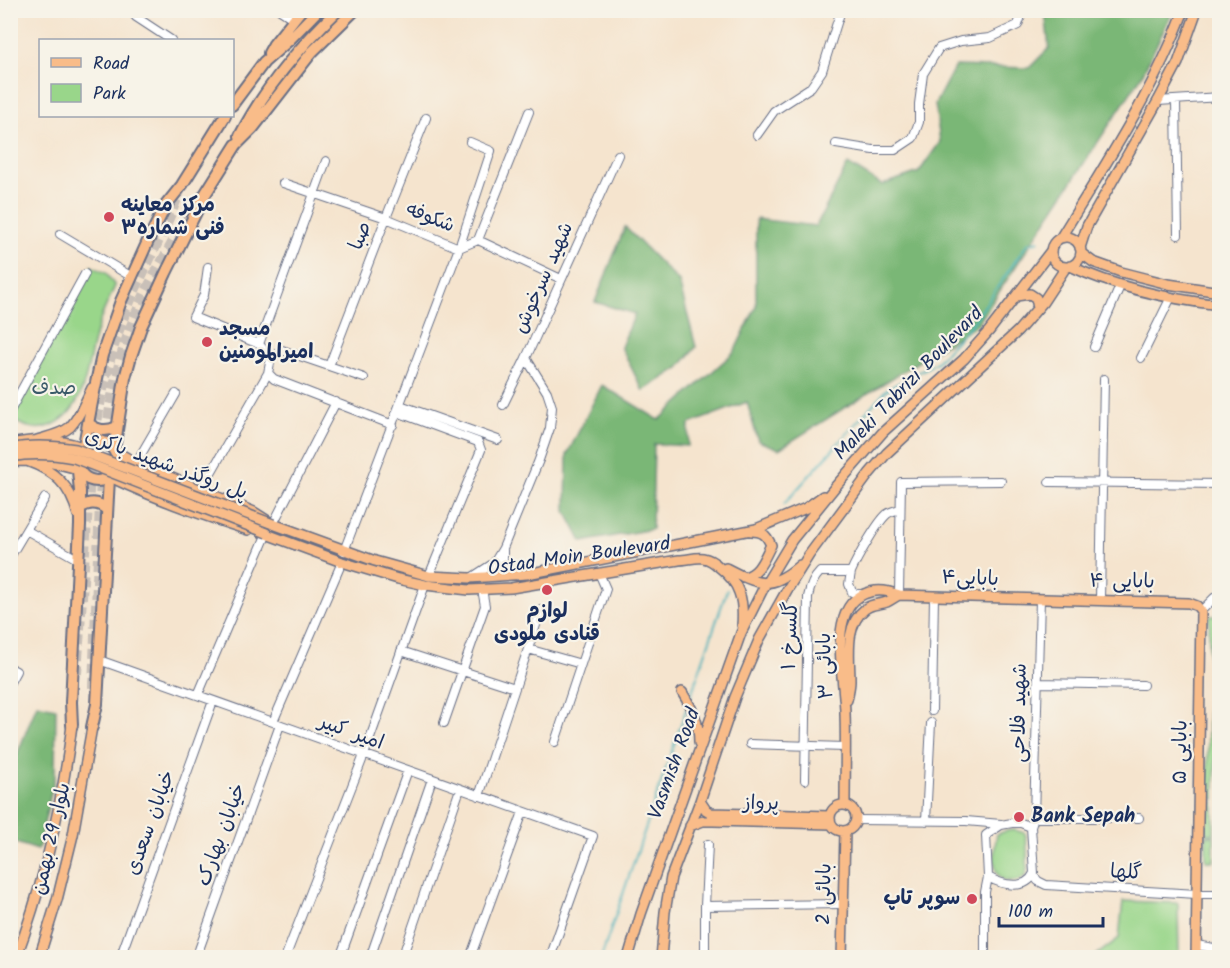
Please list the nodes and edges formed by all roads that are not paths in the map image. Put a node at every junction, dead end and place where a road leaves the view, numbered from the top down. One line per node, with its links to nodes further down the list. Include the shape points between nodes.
1 (131, 10): 11 (street)
2 (280, 10): 10 (street)
3 (318, 10): 12 (highway)
4 (338, 10): 22 (highway, via 288,64 248,120)
5 (355, 10): 22 (highway, via 312,52)
6 (841, 10): 20 (street, via 822,71 811,87 774,111)
7 (1023, 10): 23 (street, via 1018,26 990,38 939,48 923,74 919,122 913,138 895,150)
8 (1184, 10): 31 (main road, via 1154,79)
9 (1197, 10): 15 (main road, via 1178,63)
10 (298, 15): 12 (highway)
11 (169, 39)
12 (264, 62): 16 (highway)
13 (1220, 97): 14 (street)
14 (1176, 100): 15 (street); 30 (street)
15 (1158, 101): 34 (main road, via 1087,226)
16 (234, 102)
17 (529, 112): 32 (street)
18 (224, 117): 39 (highway, via 166,205)
19 (426, 118): 28 (street, صبا)
20 (758, 135)
21 (470, 142): 33 (street, via 492,151)
22 (236, 144): 64 (highway, via 204,196 141,327 125,378)
23 (836, 144)
24 (618, 155): 40 (street, شهید سرخوش)
25 (326, 161): 27 (street)
26 (283, 183): 27 (street, شکوفه)
27 (314, 194): 28 (street, شکوفه); 47 (street)
28 (386, 218): 33 (street, شکوفه); 52 (street, صبا)
29 (60, 234): 39 (street)
30 (1178, 235)
31 (1061, 237): 34 (main road, via 1071,237); 35 (main road)
32 (478, 240): 33 (street, شکوفه); 40 (street, شکوفه)
33 (459, 248): 60 (street)
34 (1081, 250): 37 (main road, via 1078,261); 42 (main road, via 1093,262 1121,272)
35 (1050, 252): 37 (main road, via 1053,261); 43 (main road, Maleki Tabrizi Boulevard)
36 (208, 267): 47 (street, via 204,295 193,317)
37 (1068, 267): 41 (main road); 46 (main road, Maleki Tabrizi Boulevard)
38 (85, 274): 61 (street)
39 (132, 277): 53 (highway, via 113,321)
40 (561, 279): 50 (street, شهید سرخوش)
41 (1120, 286): 44 (main road); 48 (street)
42 (1220, 292)
43 (1016, 296): 46 (main road, via 1030,294 1036,298); 80 (main road, Maleki Tabrizi Boulevard, via 964,359 883,432)
44 (1171, 297): 45 (main road); 51 (street)
45 (1220, 305)
46 (1038, 308): 94 (main road, Maleki Tabrizi Boulevard, via 887,453)
47 (259, 344): 49 (street)
48 (1094, 346)
49 (271, 358): 52 (street, via 282,350); 54 (street)
50 (526, 358): 59 (street); 91 (street, شهید سرخوش, via 547,392 552,407 550,428)
51 (1141, 358)
52 (329, 366): 55 (street)
53 (99, 372): 62 (highway); 65 (main road, via 69,428)
54 (268, 373): 58 (street, via 274,379); 81 (street)
55 (364, 378)
56 (1104, 380): 78 (street)
57 (176, 394): 73 (street)
58 (336, 402): 63 (street); 86 (street)
59 (503, 405)
60 (399, 409): 63 (street); 66 (street); 103 (street, via 478,442 481,450)
61 (10, 411)
62 (88, 423): 64 (highway, via 102,430); 68 (highway)
63 (393, 425): 92 (street)
64 (117, 427): 70 (highway)
65 (37, 440): 67 (main road); 68 (main road)
66 (498, 440)
67 (10, 444)
68 (83, 446): 70 (highway, via 103,442); 74 (highway, via 76,458)
69 (10, 449): 86 (main road, پل روگذر شهید باکری, bridge, via 76,449)
70 (114, 450): 73 (main road); 75 (highway, via 117,465)
71 (10, 460): 72 (main road); 90 (main road, پل روگذر شهید باکری, bridge, via 37,454 74,458)
72 (27, 461): 74 (main road, via 57,463); 87 (main road, via 54,474 65,487 75,503)
73 (136, 463): 81 (main road)
74 (78, 470): 75 (highway, via 92,482); 83 (highway)
75 (110, 477): 85 (highway); 90 (main road, via 247,530)
76 (1001, 481): 84 (street, via 901,482)
77 (1049, 482): 78 (street)
78 (1101, 482): 79 (street); 111 (street)
79 (1220, 484)
80 (835, 487): 89 (main road, Ostad Moin Boulevard, via 806,508); 104 (main road, Maleki Tabrizi Boulevard, via 792,540)
81 (201, 490): 86 (main road)
82 (45, 498): 88 (street)
83 (81, 508): 85 (highway, via 94,503); 87 (highway)
84 (900, 509): 98 (street, via 889,512 881,521); 108 (street)
85 (107, 510): 117 (highway)
86 (273, 524): 92 (main road, Ostad Moin Boulevard)
87 (80, 525): 95 (highway)
88 (26, 530): 93 (street); 95 (street)
89 (745, 530): 100 (main road, Ostad Moin Boulevard); 101 (main road, via 761,531 771,545 756,572)
90 (267, 533): 97 (main road, Ostad Moin Boulevard); 126 (street)
91 (503, 548): 100 (street, via 508,571); 102 (street, شهید سرخوش, via 494,563)
92 (344, 551): 103 (main road, Ostad Moin Boulevard)
93 (10, 557)
94 (808, 557): 101 (main road, via 790,574 772,583); 146 (main road, Vasmish Road, via 759,640)
95 (79, 560): 133 (highway)
96 (711, 560): 99 (main road, Ostad Moin Boulevard, via 679,560); 101 (main road); 114 (main road, via 737,587 743,612)
97 (342, 561): 103 (main road, Ostad Moin Boulevard, via 398,579); 130 (street, خیابان بهارک)
98 (851, 572): 106 (street, via 852,592); 137 (street, گلسرخ ۱, via 820,572 808,597)
99 (599, 573): 105 (main road, Ostad Moin Boulevard); 118 (street, via 606,589)
100 (518, 575): 102 (main road, Ostad Moin Boulevard)
101 (743, 577)
102 (470, 578): 103 (main road, Ostad Moin Boulevard)
103 (427, 580): 105 (main road, Ostad Moin Boulevard, via 469,590); 116 (street)
104 (765, 585): 114 (main road, Vasmish Road)
105 (482, 589): 120 (street, via 485,606)
106 (864, 594): 108 (main road, via 890,591); 128 (main road, بابائی ۳, via 849,606 843,618)
107 (1220, 594): 113 (street)
108 (899, 595): 109 (main road, بابایی۴); 128 (main road, بابائی ۳, via 864,609 852,627)
109 (934, 596): 110 (main road, بابایی۴); 129 (street)
110 (1040, 599): 111 (main road, بابایی ۴); 122 (street, شهید فلاحی)
111 (1100, 600): 113 (main road, بابایی ۴, via 1189,603)
112 (540, 610): 115 (street)
113 (1201, 611): 163 (main road, ۵ بابایی)
114 (741, 633): 139 (main road, Vasmish Road)
115 (528, 649): 118 (street); 124 (street)
116 (401, 651): 120 (street); 140 (street)
117 (99, 660): 126 (street, امیر کبیر); 134 (highway)
118 (581, 663): 135 (street)
119 (13, 670): 121 (street)
120 (462, 672): 124 (street); 131 (street)
121 (10, 682)
122 (1038, 683): 123 (street); 149 (street, شهید فلاحی)
123 (1143, 685)
124 (514, 688): 145 (street)
125 (682, 692): 139 (main road, via 698,723)
126 (198, 695): 127 (street, امیر کبیر)
127 (213, 701): 130 (street, امیر کبیر); 172 (street, خیابان سعدی)
128 (845, 711): 138 (main road, بابائی ۳)
129 (932, 711)
130 (277, 723): 140 (street, امیر کبیر); 173 (street, خیابان بهارک)
131 (444, 723)
132 (931, 723): 153 (street)
133 (72, 725): 170 (main road, بلوار 29 بهمن, via 46,861)
134 (92, 727): 171 (main road, بلوار 29 بهمن, via 70,846)
135 (555, 742)
136 (750, 744): 137 (street)
137 (806, 746): 138 (street); 143 (street)
138 (845, 747): 147 (main road, بابائی ۳)
139 (698, 754): 180 (main road, Vasmish Road)
140 (364, 755): 141 (street, امیر کبیر); 174 (street)
141 (408, 770): 142 (street, امیر کبیر); 175 (street)
142 (432, 779): 144 (street, امیر کبیر); 176 (street)
143 (805, 780)
144 (460, 789): 145 (street, امیر کبیر); 177 (street)
145 (479, 796): 148 (street, امیر کبیر)
146 (700, 801): 151 (main road, پرواز, via 711,813); 156 (main road, Vasmish Road)
147 (845, 805): 151 (main road, via 833,809); 152 (main road, via 855,812)
148 (524, 812): 178 (street); 179 (street, امیر کبیر, via 592,836)
149 (1034, 818): 150 (street); 157 (street, شهید فلاحی)
150 (1139, 818)
151 (831, 820): 156 (main road, پرواز, via 703,821); 158 (main road, via 837,830)
152 (856, 820): 153 (street); 158 (main road)
153 (926, 821): 154 (street)
154 (966, 821): 155 (street); 159 (street, via 980,827)
155 (1006, 824): 157 (street); 159 (street)
156 (690, 826): 169 (main road, Vasmish Road, via 671,877)
157 (1031, 826): 161 (street)
158 (845, 831): 165 (main road, بابائی 2)
159 (986, 835): 162 (street)
160 (708, 844): 166 (street)
161 (1034, 876): 162 (street, via 1029,881 1006,885); 163 (street, گلها, via 1046,885)
162 (988, 877): 183 (street)
163 (1197, 894): 164 (street, گلها); 167 (main road, ۵ بابایی)
164 (1220, 894)
165 (843, 904): 166 (street); 182 (main road, بابائی 2)
166 (705, 906): 181 (street)
167 (1196, 945): 168 (street); 184 (main road, ۵ بابایی)
168 (1220, 949)
169 (661, 956)
170 (16, 957)
171 (39, 957)
172 (120, 957)
173 (196, 957)
174 (285, 957)
175 (340, 957)
176 (370, 957)
177 (402, 957)
178 (470, 957)
179 (549, 957)
180 (628, 957)
181 (705, 957)
182 (842, 957)
183 (985, 957)
184 (1196, 957)

